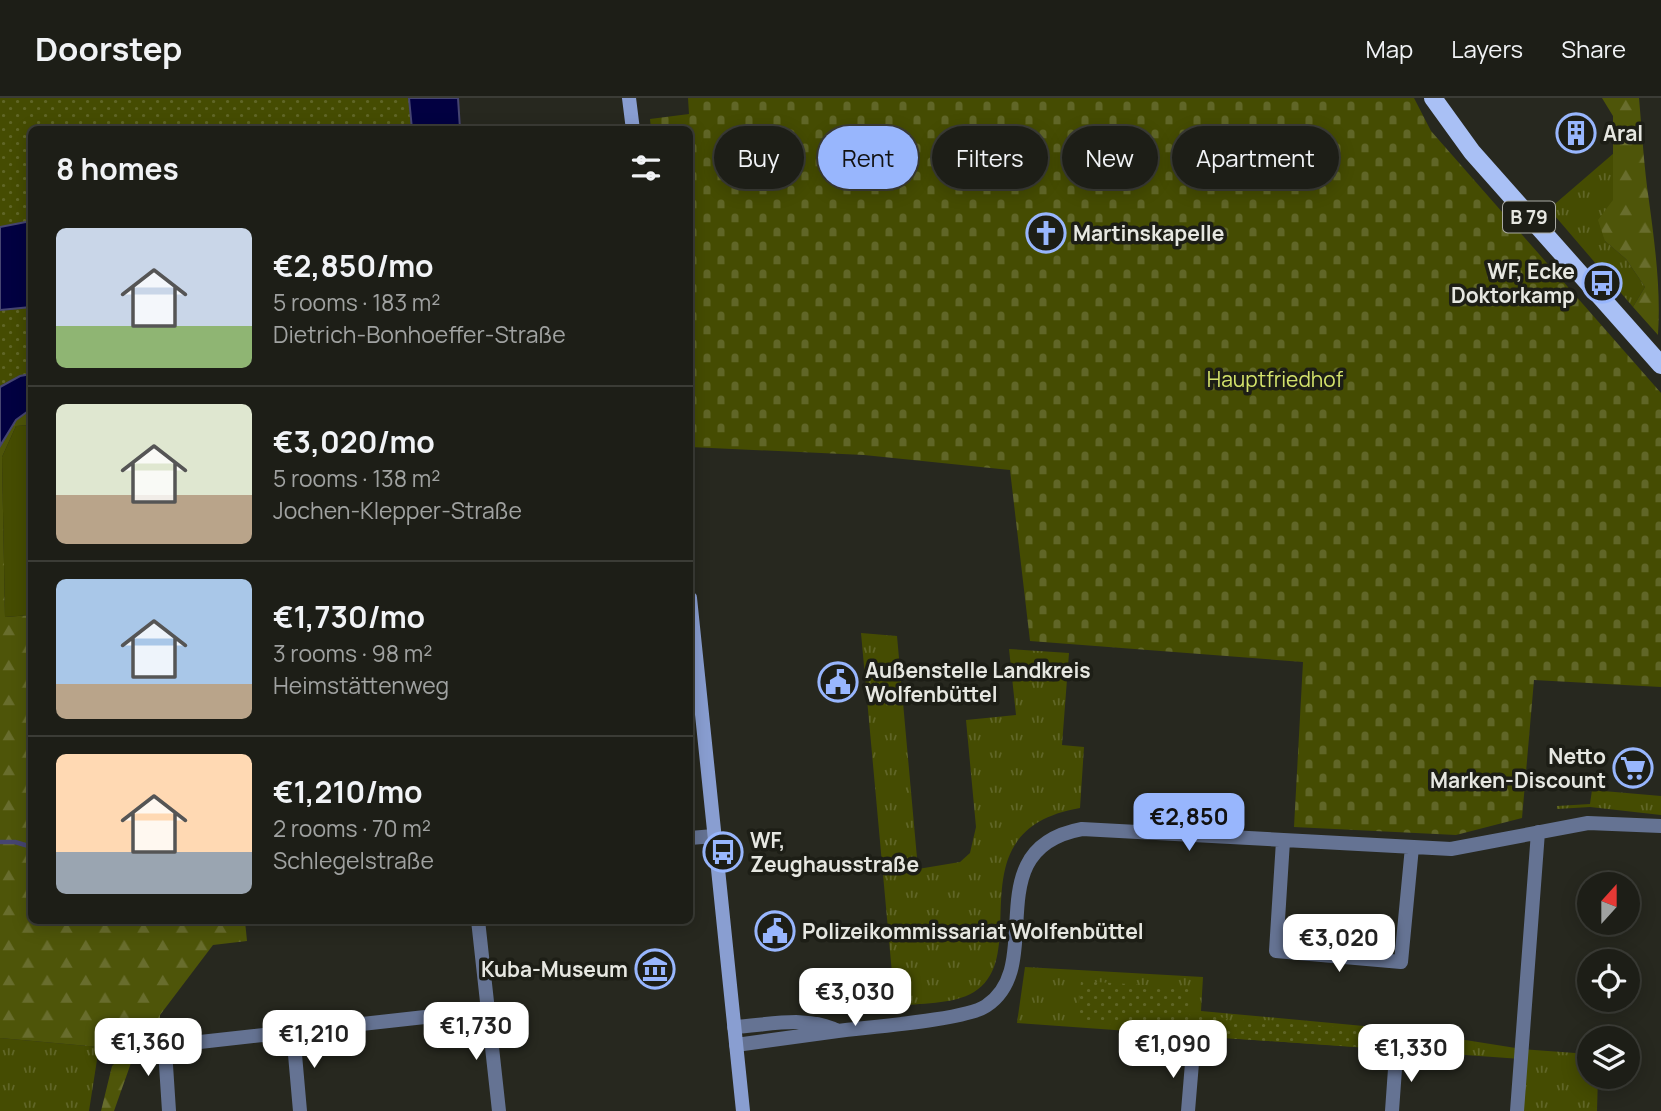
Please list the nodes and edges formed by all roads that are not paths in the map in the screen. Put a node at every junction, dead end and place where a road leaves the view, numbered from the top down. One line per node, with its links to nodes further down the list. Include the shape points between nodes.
1 (628, 98): 3 (main road)
2 (1433, 98): 4 (main road, B 79, via 1472,152)
3 (632, 126)
4 (1661, 365)
5 (693, 628): 8 (main road)
6 (1661, 826): 7 (street, via 1588,823)
7 (1538, 832): 11 (street, via 1468,848); 28 (street)
8 (714, 836): 9 (street); 14 (main road)
9 (693, 838)
10 (1283, 841): 11 (street); 11 (street, via 1276,951 1401,962); 15 (street, via 1082,829 1059,833 1028,862 1020,883 1007,977 985,1006 961,1014)
11 (1412, 847)
12 (478, 924): 13 (street)
13 (488, 1010): 16 (street); 24 (street)
14 (734, 1027): 15 (street, via 809,1021); 17 (main road)
15 (838, 1031): 17 (street)
16 (293, 1032): 18 (street, via 173,1045); 23 (street)
17 (736, 1045): 25 (main road)
18 (165, 1050): 19 (street, via 133,1045); 22 (street)
19 (110, 1051)
20 (1193, 1051): 26 (street)
21 (1395, 1055): 27 (street)
22 (169, 1111)
23 (300, 1111)
24 (499, 1111)
25 (743, 1111)
26 (1188, 1111)
27 (1392, 1111)
28 (1517, 1111)

